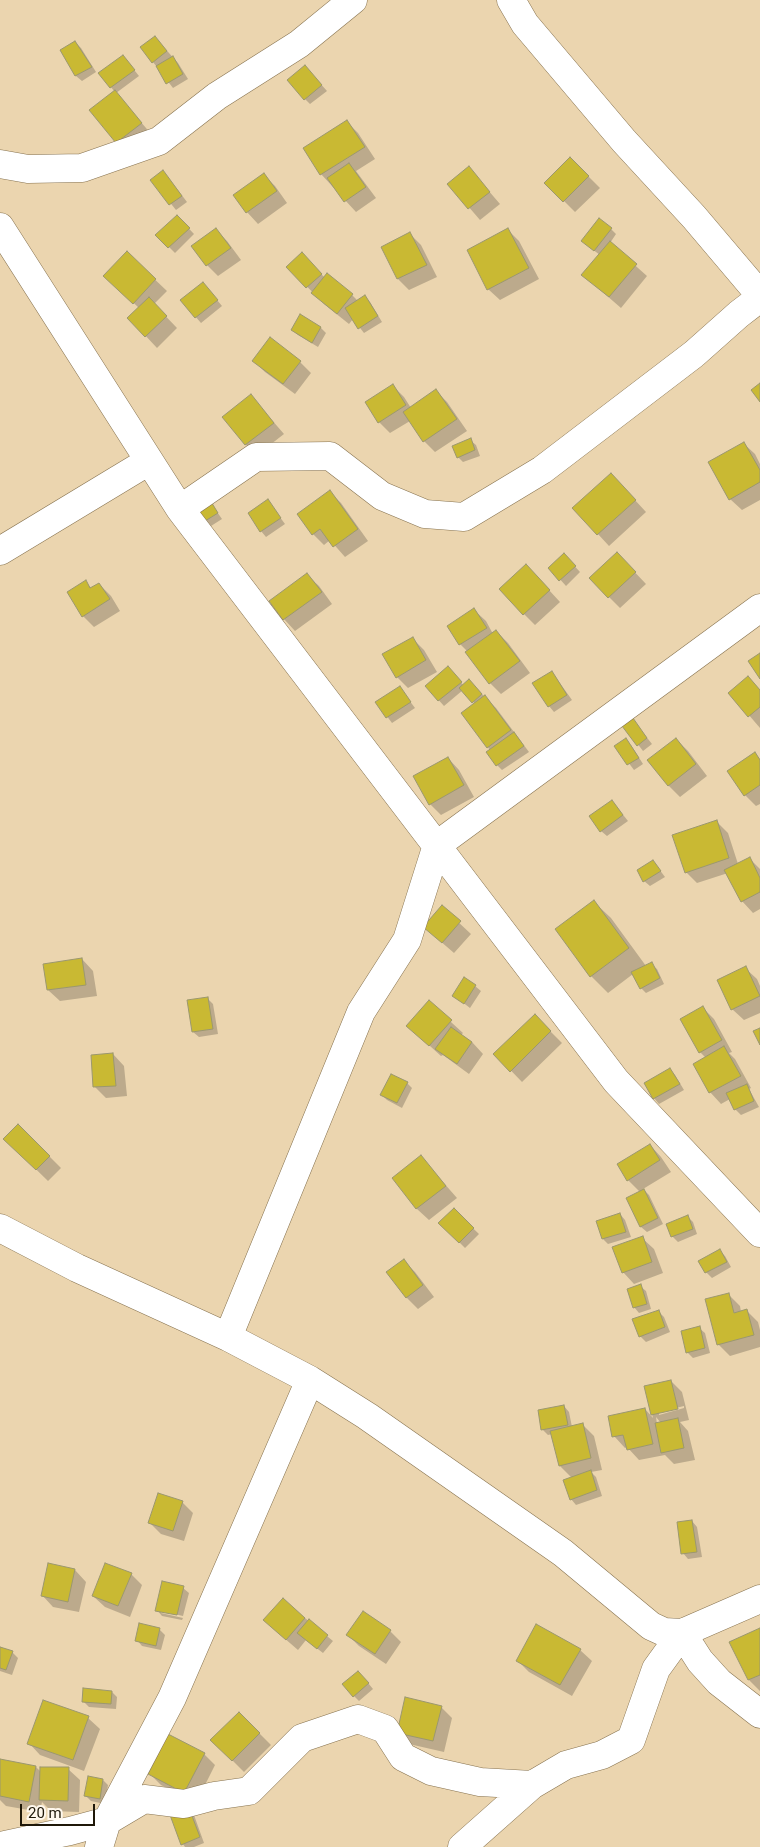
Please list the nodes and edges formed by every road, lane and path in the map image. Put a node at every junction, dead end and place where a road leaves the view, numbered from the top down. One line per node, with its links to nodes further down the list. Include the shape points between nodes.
1 (353, 0): 3 (street, via 298,44 217,96 159,141 82,168 28,169)
2 (510, 0): 5 (street, via 525,24)
3 (0, 164)
4 (0, 227): 6 (street)
5 (760, 297): 7 (street, via 694,354 542,470 464,517 425,514 382,496 330,456 256,457)
6 (149, 461): 7 (street); 8 (street)
7 (180, 509): 10 (street)
8 (0, 550)
9 (760, 608): 10 (street)
10 (437, 845): 12 (street, via 616,1081); 13 (street, via 407,940 361,1012)
11 (0, 1228): 13 (street, via 77,1268)
12 (760, 1233)
13 (228, 1337): 14 (street)
14 (310, 1380): 16 (street, via 367,1416 563,1554 650,1626 664,1632); 19 (street, via 172,1698)
15 (760, 1599): 16 (street)
16 (682, 1633): 17 (street, via 700,1661 719,1682); 18 (street, via 656,1669 631,1740 602,1755 566,1765)
17 (760, 1714)
18 (532, 1785): 19 (street, via 480,1782 430,1771 403,1757 385,1729 358,1719 302,1738 249,1791 184,1804 144,1799); 22 (street)
19 (107, 1821): 20 (street); 21 (street)
20 (0, 1846)
21 (99, 1847)
22 (462, 1847)

